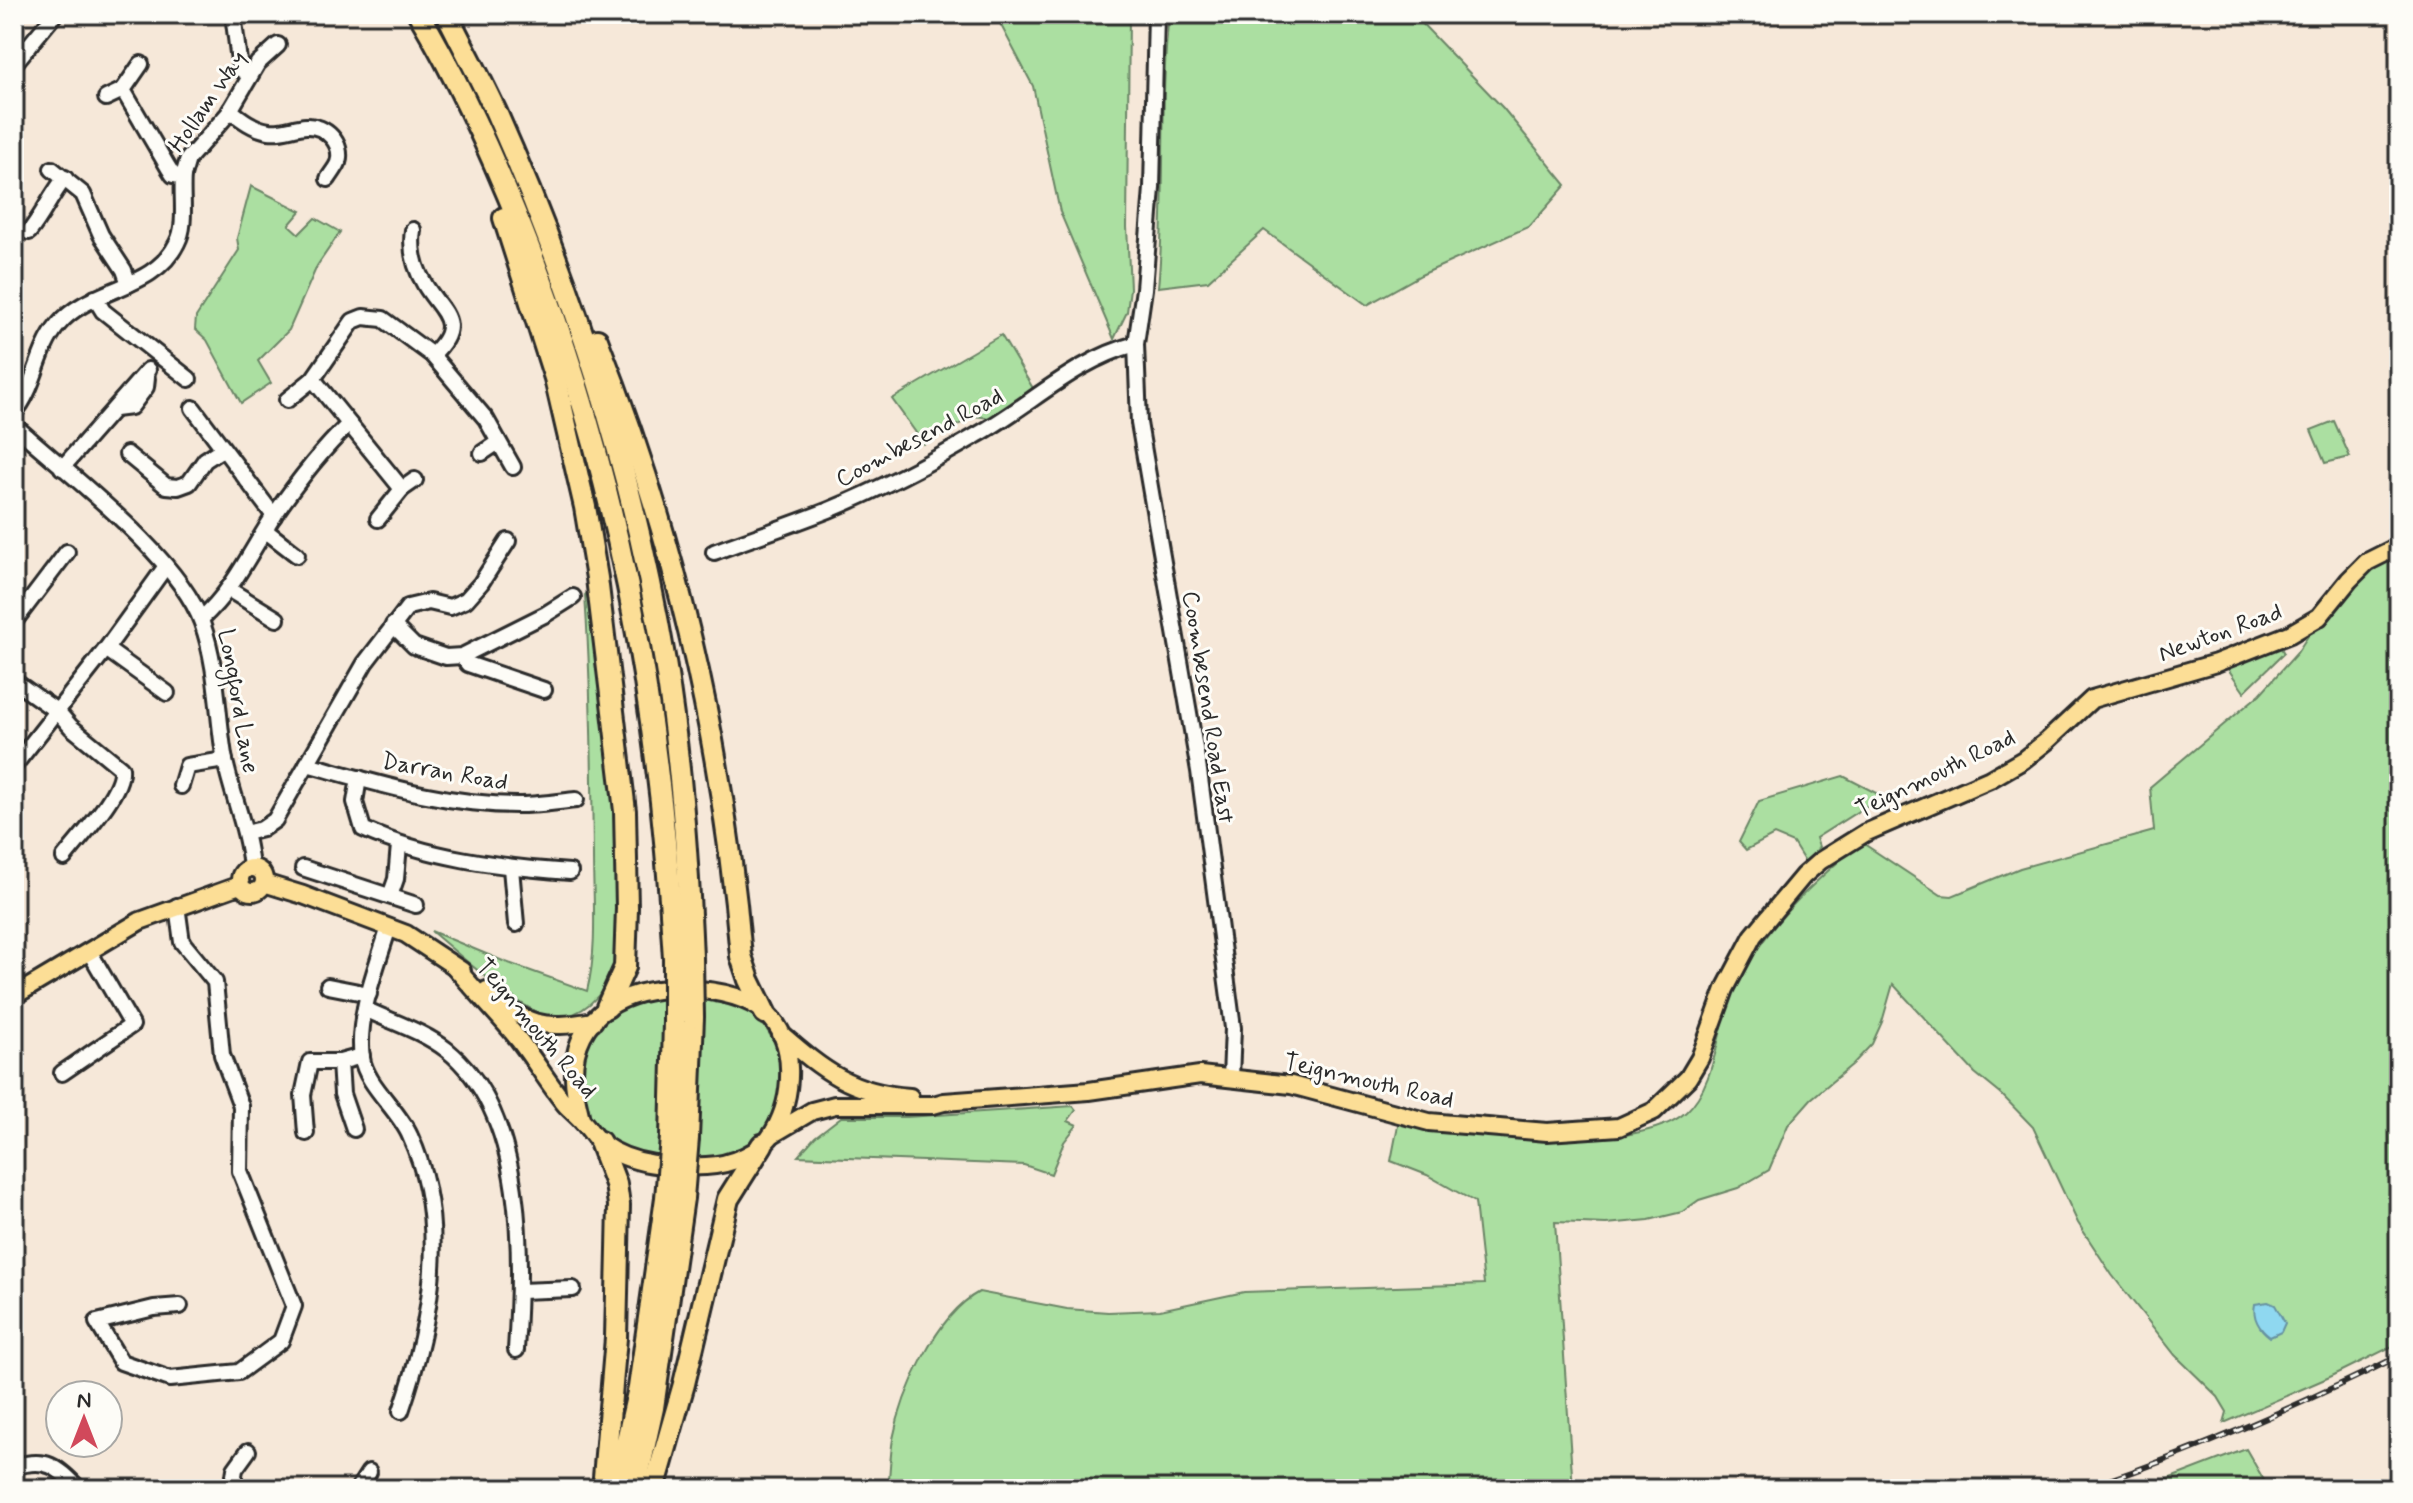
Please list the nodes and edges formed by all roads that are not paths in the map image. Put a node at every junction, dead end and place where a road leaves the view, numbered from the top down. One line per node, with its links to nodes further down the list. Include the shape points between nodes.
1 (55, 14): 7 (street)
2 (233, 14): 9 (street, via 240,69)
3 (419, 14): 13 (highway)
4 (447, 14): 19 (highway, via 496,112)
5 (1156, 14): 23 (street, Coombesend Road East, via 1152,188)
6 (275, 54): 9 (street, Hollam Way)
7 (14, 64)
8 (141, 64): 10 (street)
9 (249, 75): 12 (street, Hollam Way)
10 (123, 90): 11 (street); 15 (street, via 173,175)
11 (106, 98)
12 (230, 110): 15 (street, Hollam Way, via 188,159); 17 (street, via 264,130 324,130 339,155)
13 (483, 139): 82 (highway, via 550,302 614,515 639,635); 88 (highway, via 555,378 597,578 625,811 627,908 625,967)
14 (52, 169): 16 (street)
15 (183, 176): 21 (street, via 178,243 151,272)
16 (65, 178): 18 (street); 21 (street, via 83,194)
17 (328, 179)
18 (29, 232)
19 (549, 243): 82 (highway, via 600,391 650,582 682,794); 87 (highway, via 577,290 605,361 669,550 715,754 741,956)
20 (393, 248): 24 (street, via 412,238 415,265 447,313 448,333)
21 (129, 284): 22 (street)
22 (95, 298): 25 (street, via 103,311); 30 (street, via 58,325 25,400)
23 (1136, 344): 45 (street, Coombesend Road, via 1089,361 977,436 923,464 832,508); 93 (street, Coombesend Road East, via 1139,423 1199,771 1233,1028)
24 (432, 355): 26 (street, via 383,319 363,317 348,326); 33 (street, via 486,419)
25 (189, 379)
26 (313, 379): 27 (street); 31 (street)
27 (287, 400)
28 (193, 408): 34 (street)
29 (115, 409): 38 (street)
30 (14, 413)
31 (349, 424): 39 (street); 40 (street, via 409,484)
32 (14, 425): 38 (street, Longford Lane)
33 (497, 443): 35 (street); 37 (street)
34 (222, 449): 36 (street, via 205,460 189,483 178,487 166,486 144,460); 39 (street)
35 (482, 453)
36 (127, 454)
37 (513, 467)
38 (62, 468): 47 (street, Longford Lane)
39 (274, 516): 41 (street)
40 (378, 519)
41 (266, 531): 46 (street); 48 (street)
42 (508, 541): 53 (street, via 466,600 450,607 429,602 408,607)
43 (2399, 546): 59 (main road, Newton Road, via 2367,562 2319,617 2290,634 2216,663 2108,693)
44 (67, 552): 52 (street)
45 (714, 552)
46 (297, 555)
47 (166, 566): 50 (street, Longford Lane); 54 (street)
48 (228, 589): 50 (street); 51 (street)
49 (573, 597): 55 (street)
50 (201, 619): 61 (street, Longford Lane)
51 (277, 619)
52 (14, 622)
53 (393, 625): 55 (street, via 414,646 446,657); 62 (street)
54 (106, 649): 58 (street); 60 (street)
55 (462, 656): 57 (street, via 468,664)
56 (14, 681): 60 (street)
57 (544, 690)
58 (167, 693)
59 (2079, 709): 93 (main road, Teignmouth Road, via 2023,760 1878,827 1803,876 1753,936 1688,1078 1654,1111 1619,1127 1547,1132 1429,1122 1291,1085)
60 (58, 712): 63 (street); 69 (street, via 121,768 122,778)
61 (225, 760): 65 (street, via 187,766); 67 (street, Longford Lane)
62 (307, 764): 64 (street, Darran Road); 67 (street, via 275,820)
63 (14, 766)
64 (359, 778): 66 (street, Darran Road, via 463,801 522,805); 68 (street, via 355,802 363,829)
65 (181, 786)
66 (576, 800)
67 (246, 833): 70 (street, Longford Lane)
68 (399, 845): 72 (street); 76 (street)
69 (64, 858)
70 (251, 868): 74 (main road, via 261,872); 75 (main road, via 241,874)
71 (303, 868): 76 (street)
72 (511, 868): 73 (street); 79 (street)
73 (570, 872)
74 (264, 883): 75 (main road, via 253,893); 80 (main road, Teignmouth Road)
75 (240, 885): 78 (main road)
76 (390, 896): 77 (street)
77 (416, 905)
78 (177, 906): 81 (main road); 103 (street, via 182,942 215,982 222,1055 241,1106 240,1171 294,1306 281,1341 239,1372 170,1379 121,1362 97,1322)
79 (516, 924)
80 (389, 927): 83 (main road, Teignmouth Road); 86 (street)
81 (89, 951): 85 (main road); 92 (street, via 132,1025)
82 (683, 958): 100 (highway, bridge)
83 (455, 967): 88 (main road, Teignmouth Road, via 515,1013 541,1025 565,1026); 95 (main road, Teignmouth Road)
84 (328, 986): 86 (street)
85 (14, 996)
86 (367, 1002): 90 (street); 102 (street, via 446,1048 465,1066 488,1105 511,1171)
87 (765, 1013): 88 (main road, via 701,989 652,989); 89 (main road)
88 (600, 1014): 95 (main road, via 574,1064)
89 (781, 1034): 94 (main road, Teignmouth Road, via 827,1072 859,1087); 98 (main road, via 789,1089 785,1109)
90 (362, 1056): 91 (street); 105 (street, via 417,1150 432,1222 427,1322)
91 (340, 1062): 96 (street, via 342,1094); 97 (street, via 310,1062 303,1095)
92 (62, 1073)
93 (1231, 1078): 94 (main road, Teignmouth Road, via 1200,1075 1077,1093)
94 (944, 1102): 98 (main road, Teignmouth Road, via 822,1107)
95 (581, 1119): 99 (main road)
96 (354, 1129)
97 (306, 1133)
98 (767, 1139): 99 (main road, via 741,1158 711,1166 643,1162); 115 (highway, via 728,1199)
99 (600, 1142): 112 (highway, via 619,1205 616,1338)
100 (674, 1198): 113 (highway); 114 (highway, via 655,1394)
101 (573, 1289): 102 (street)
102 (520, 1291): 104 (street)
103 (180, 1306)
104 (516, 1350)
105 (401, 1411)
106 (248, 1451): 110 (street, via 235,1469)
107 (14, 1467): 109 (street, via 32,1461 48,1464)
108 (369, 1472): 111 (street)
109 (79, 1489)
110 (232, 1489)
111 (358, 1489)
112 (603, 1489)
113 (616, 1489)
114 (635, 1489)
115 (654, 1489)

